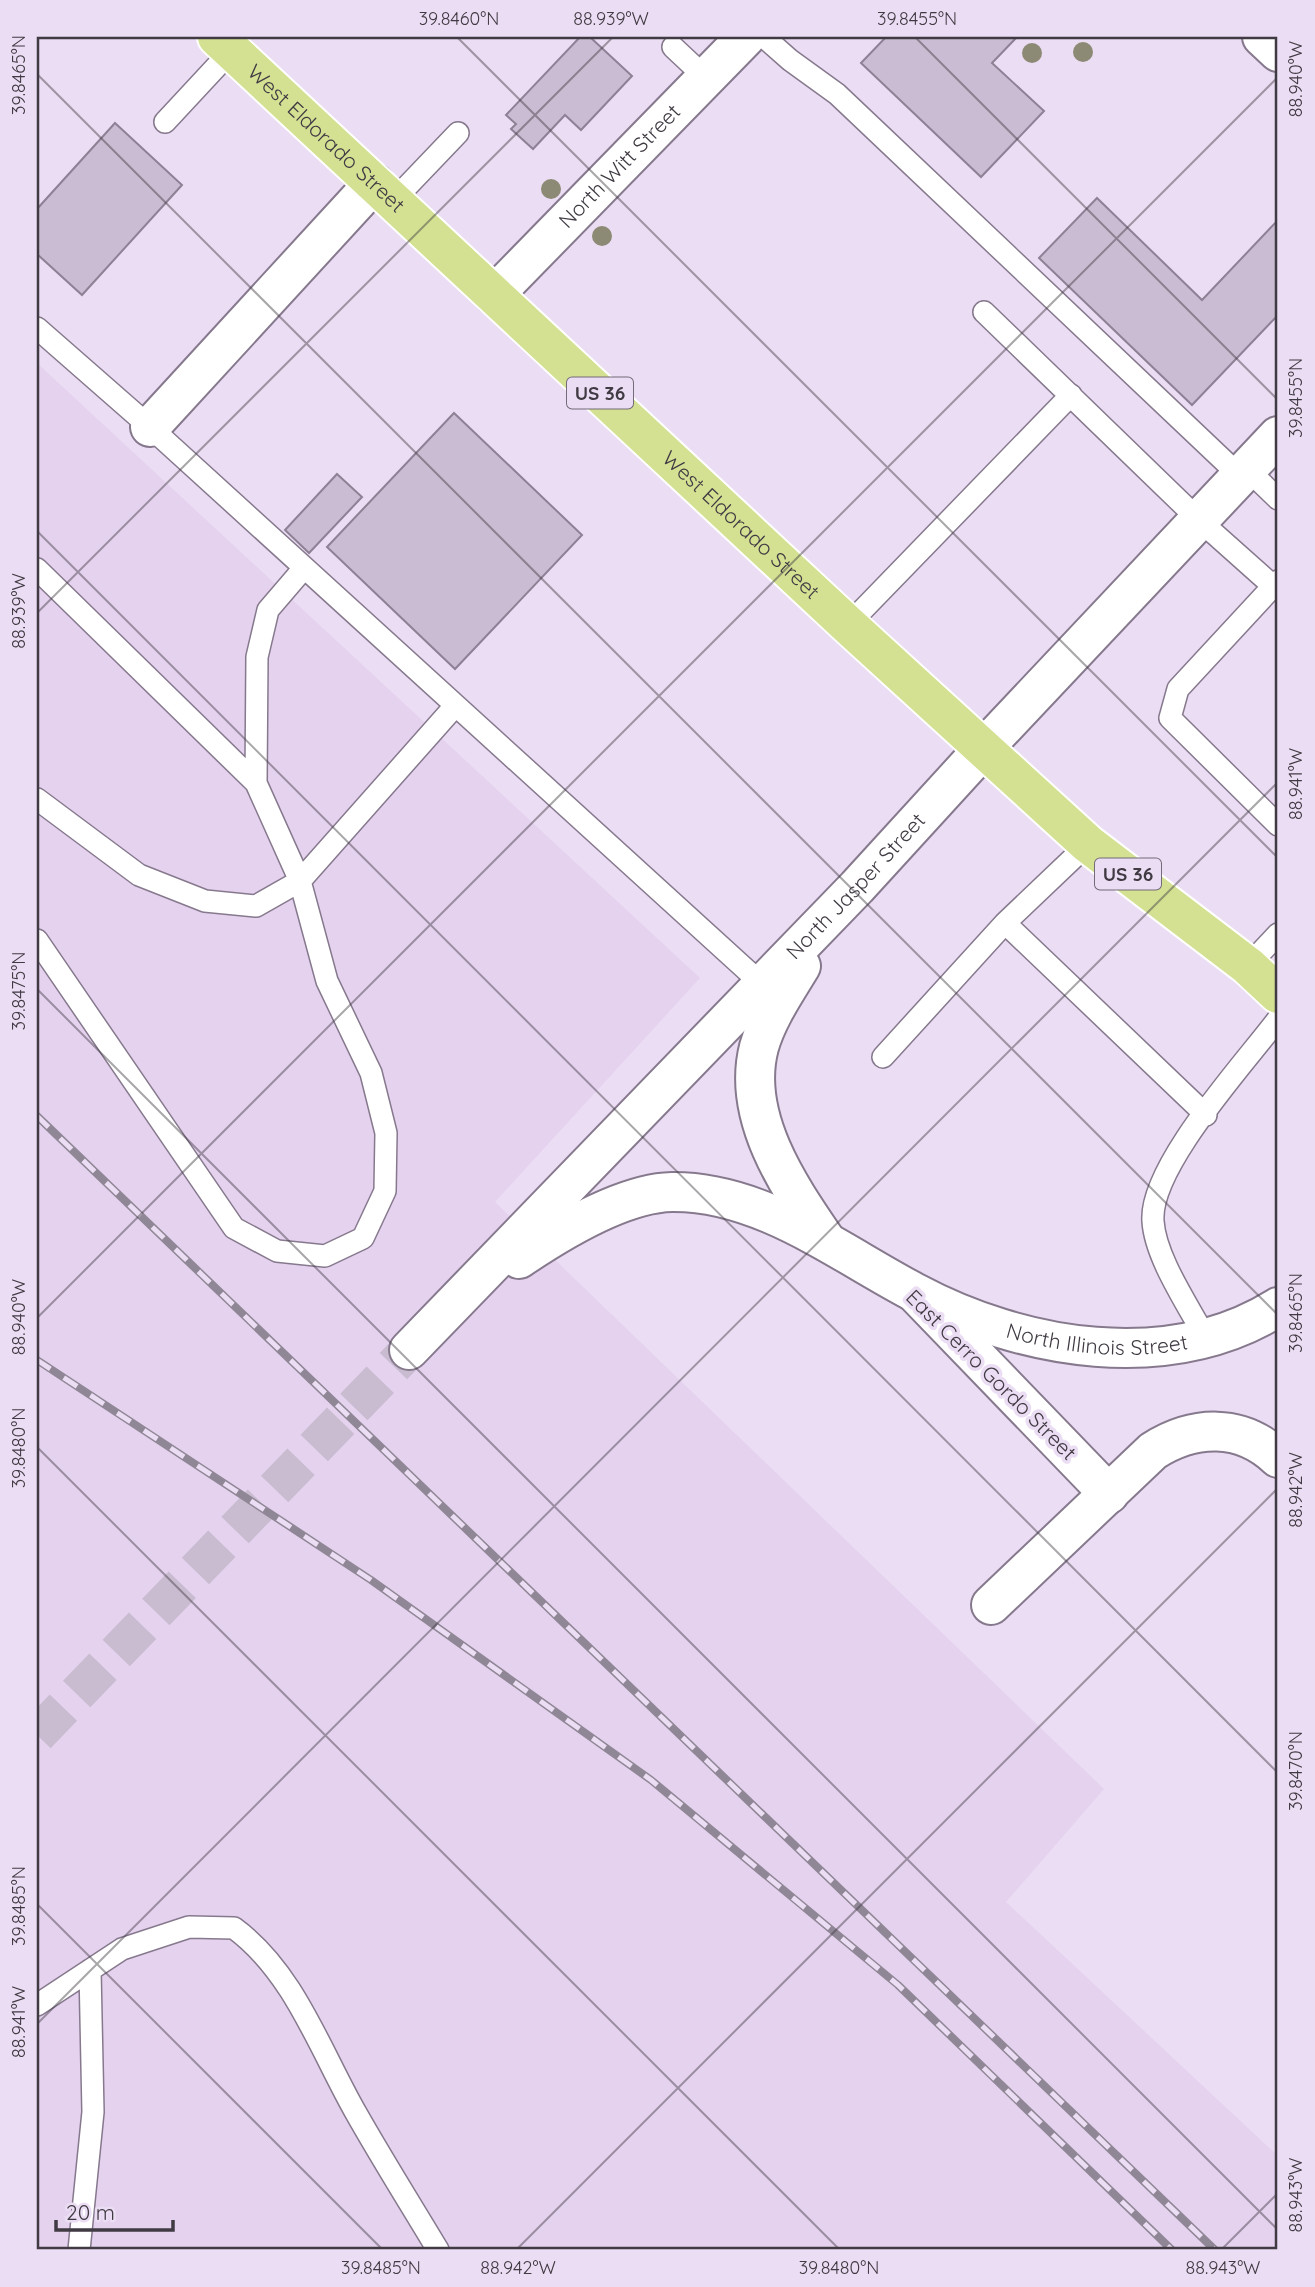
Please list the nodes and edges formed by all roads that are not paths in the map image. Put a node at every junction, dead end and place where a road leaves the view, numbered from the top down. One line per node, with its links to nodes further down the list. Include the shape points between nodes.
1 (746, 37): 7 (street, North Witt Street)
2 (764, 37): 17 (lane, via 837,94)
3 (1262, 37): 6 (street)
4 (224, 44): 8 (lane); 10 (main road, West Eldorado Street / US 36)
5 (673, 47): 7 (lane)
6 (1278, 52)
7 (706, 78): 11 (street, North Witt Street)
8 (165, 122)
9 (457, 133): 10 (lane)
10 (383, 192): 11 (main road, West Eldorado Street / US 36); 15 (street)
11 (494, 295): 23 (main road, West Eldorado Street / US 36)
12 (984, 312): 14 (lane)
13 (37, 328): 15 (lane)
14 (1070, 395): 19 (lane); 23 (lane)
15 (150, 427): 20 (lane)
16 (1278, 436): 17 (street, North Jasper Street)
17 (1243, 472): 18 (lane); 19 (street, North Jasper Street)
18 (1278, 499)
19 (1199, 520): 22 (lane); 25 (street, North Jasper Street)
20 (304, 568): 24 (lane); 26 (lane, via 268,610 257,657)
21 (37, 569): 26 (lane)
22 (1276, 584): 28 (lane, via 1178,689 1170,718)
23 (848, 625): 25 (main road, West Eldorado Street / US 36)
24 (455, 706): 30 (lane); 36 (lane)
25 (984, 748): 29 (main road, West Eldorado Street / US 36); 31 (street, North Jasper Street)
26 (256, 783): 30 (lane)
27 (37, 799): 30 (lane, via 139,875 205,901 256,906)
28 (1278, 825)
29 (1088, 844): 32 (lane); 35 (main road, West Eldorado Street / US 36)
30 (300, 881): 34 (lane, via 327,981 371,1073 386,1133 385,1191 363,1238 325,1256 277,1251 234,1227)
31 (857, 887): 36 (street, North Jasper Street); 41 (street, via 806,955 759,1048 756,1090 768,1141 789,1188)
32 (1005, 923): 39 (lane); 40 (lane)
33 (1278, 934): 35 (lane)
34 (37, 940)
35 (1248, 966): 37 (main road, West Eldorado Street / US 36)
36 (763, 985): 41 (street, North Jasper Street, via 418,1341 477,1290 555,1234 625,1203 669,1192 715,1194)
37 (1278, 994)
38 (1278, 1020): 40 (lane)
39 (883, 1057)
40 (1206, 1115): 44 (lane, via 1165,1173 1154,1200 1153,1222 1165,1261)
41 (830, 1246): 42 (street, East Cerro Gordo Street)
42 (916, 1294): 44 (street, North Illinois Street, via 989,1325 1045,1340 1114,1348 1155,1347); 46 (street, East Cerro Gordo Street)
43 (1278, 1307): 44 (street, North Illinois Street, via 1255,1322)
44 (1205, 1337)
45 (1278, 1458): 46 (street, via 1251,1439 1209,1430 1185,1435 1153,1451)
46 (1109, 1494): 47 (street)
47 (991, 1605)
48 (90, 1970): 49 (lane); 50 (lane, via 93,2112); 51 (lane, via 122,1949 190,1927 234,1928 251,1940 293,1995 356,2113)
49 (37, 2005)
50 (79, 2250)
51 (438, 2250)

